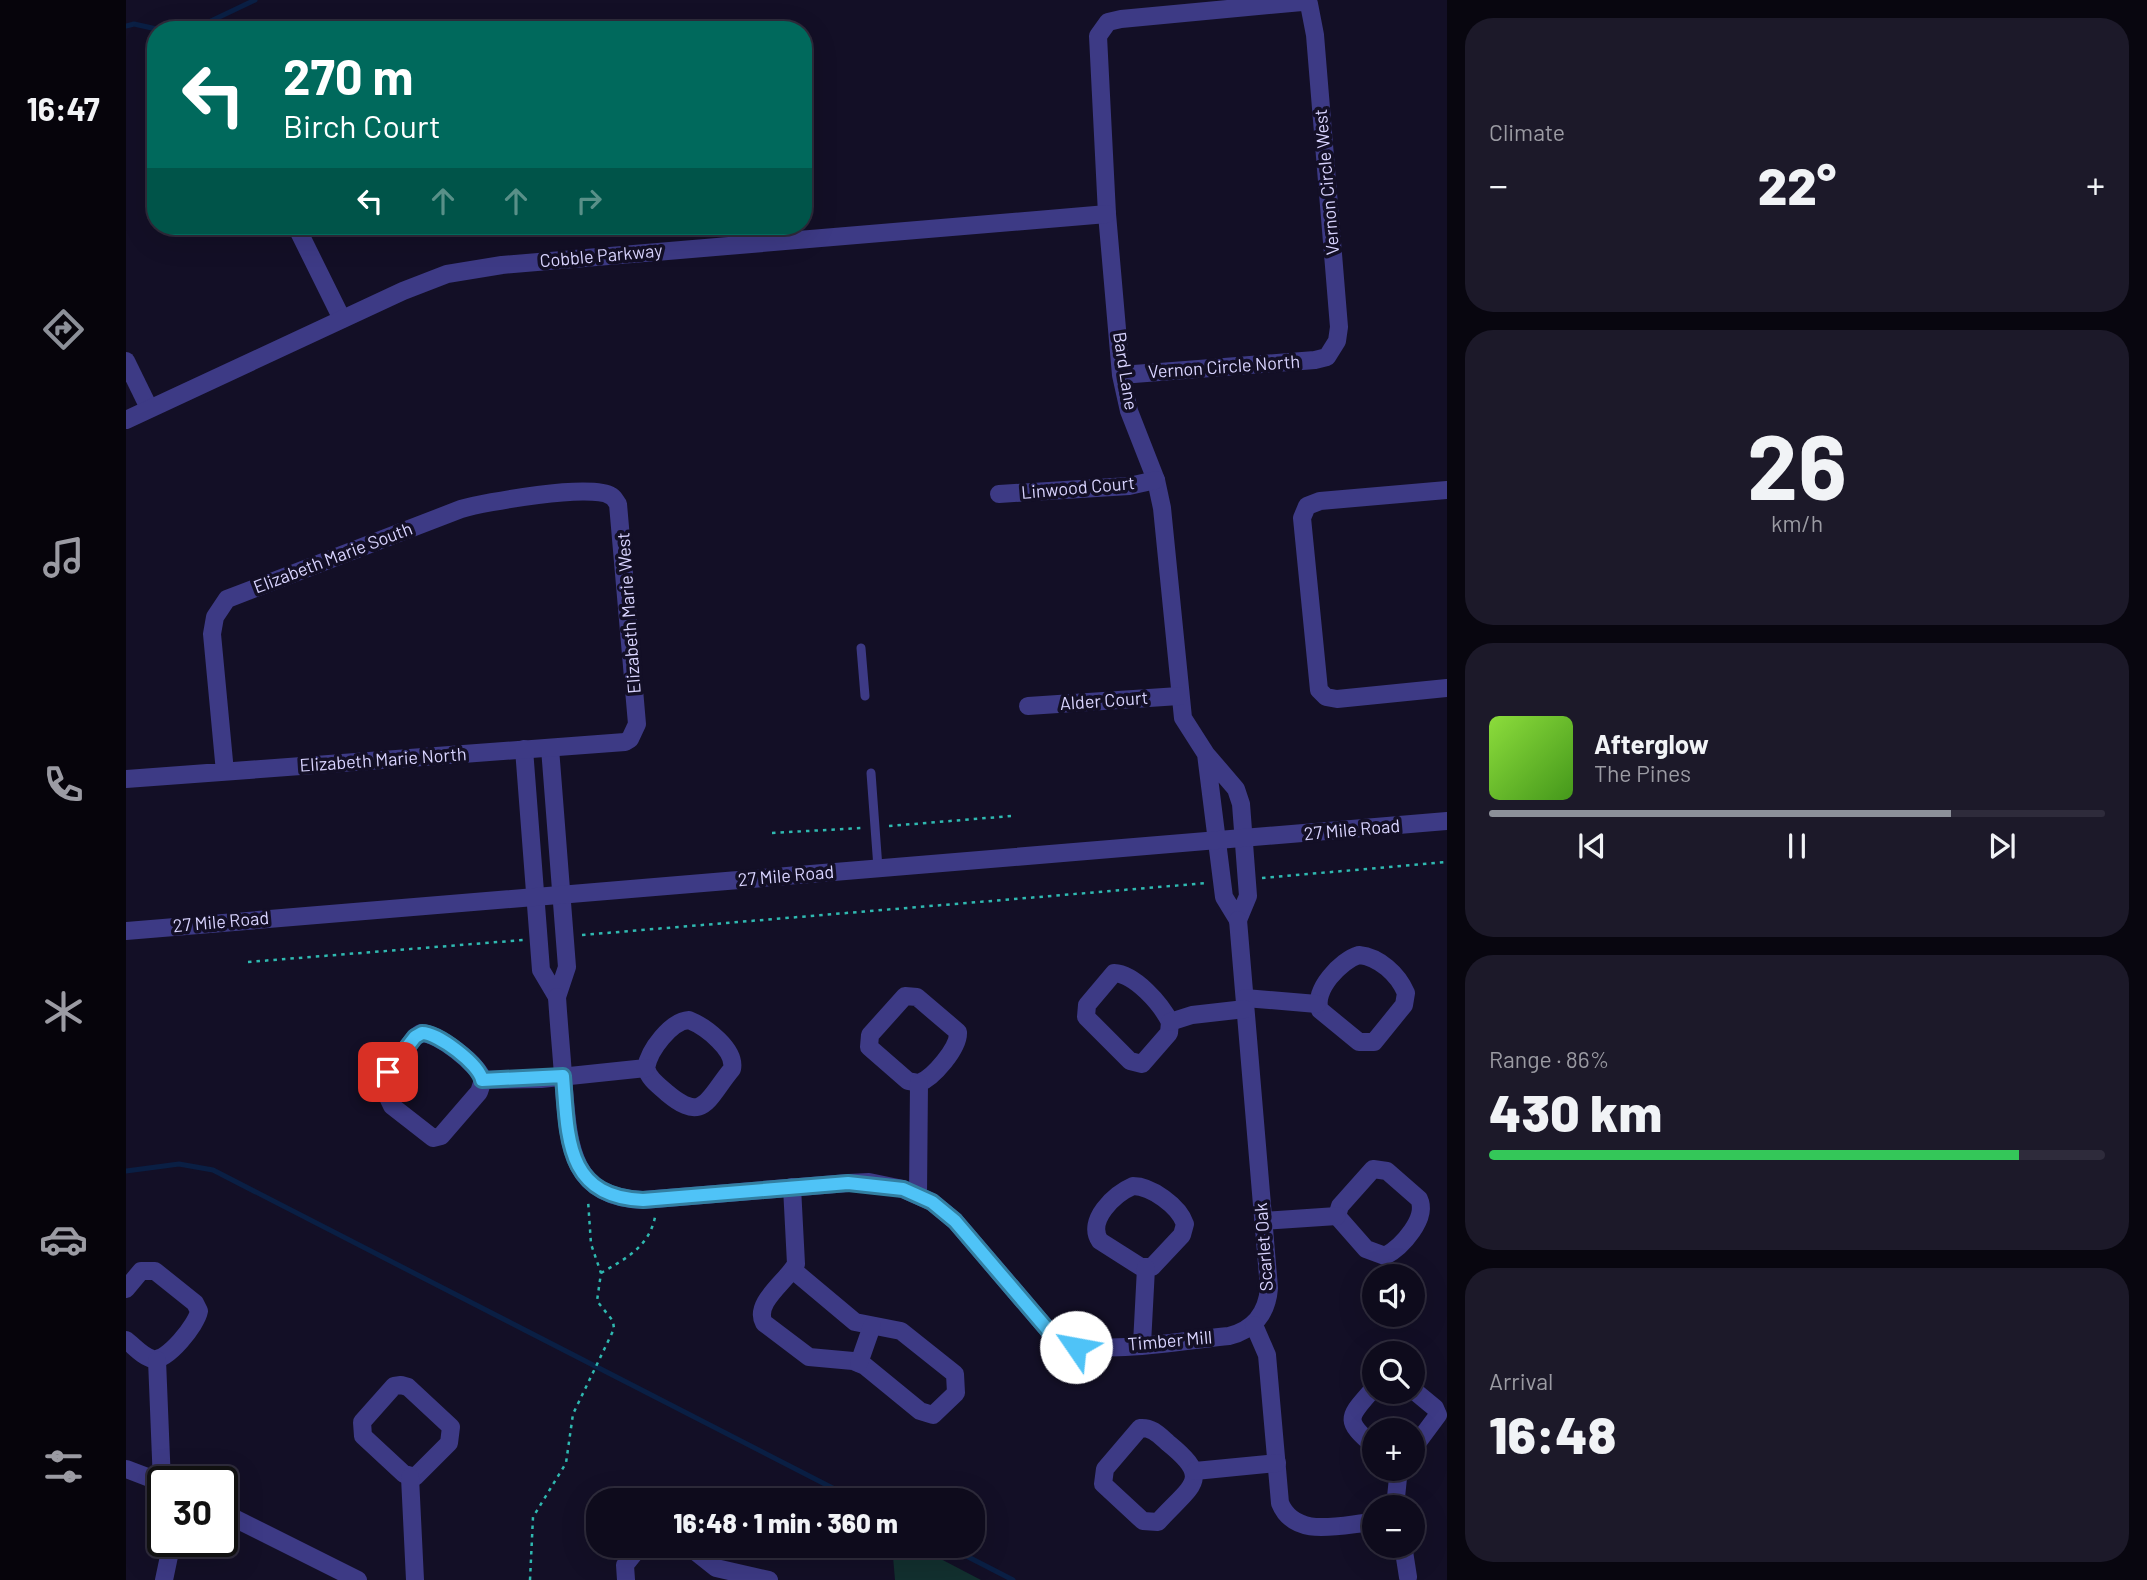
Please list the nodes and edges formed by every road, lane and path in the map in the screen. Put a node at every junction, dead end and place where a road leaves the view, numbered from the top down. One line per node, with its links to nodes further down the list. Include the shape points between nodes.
1 (1309, 4): 2 (street, Bard Lane, via 1108,22 1097,45); 5 (street, Vernon Circle West, via 1339,327)
2 (1107, 214): 4 (street, Cobble Parkway, via 502,265 447,274); 7 (street, Bard Lane)
3 (300, 235): 4 (street)
4 (342, 319): 8 (street, Cobble Parkway)
5 (1327, 357): 7 (street, Vernon Circle North)
6 (126, 361): 8 (street)
7 (1121, 375): 10 (street, Bard Lane, via 1129,411)
8 (149, 408): 9 (street, Cobble Parkway)
9 (126, 420)
10 (1156, 480): 12 (street, Linwood Court); 17 (street, Bard Lane)
11 (1447, 490): 15 (street, via 1320,501 1307,506 1302,519 1319,690 1337,699)
12 (999, 494)
13 (612, 496): 19 (street, Elizabeth Marie West, via 621,516); 23 (street, Elizabeth Marie South, via 594,491 491,500 227,598 215,617 212,634)
14 (861, 648): 16 (lane)
15 (1447, 688)
16 (865, 696)
17 (1179, 696): 18 (street, Alder Court); 22 (street, Bard Lane, via 1183,718)
18 (1028, 706)
19 (636, 732): 20 (street, Elizabeth Marie North, via 625,742)
20 (550, 748): 21 (street, Elizabeth Marie North); 37 (street)
21 (524, 750): 23 (street, Elizabeth Marie North); 38 (street)
22 (1206, 754): 31 (street, Bard Lane, via 1236,789); 32 (street, Bard Lane)
23 (225, 772): 25 (street, Elizabeth Marie North)
24 (871, 773): 34 (lane)
25 (126, 779)
26 (1011, 816): 28 (path)
27 (1447, 821): 31 (street, 27 Mile Road)
28 (902, 825)
29 (850, 829): 30 (path)
30 (772, 833)
31 (1245, 839): 32 (street, 27 Mile Road); 39 (street, Scarlet Oak, via 1248,896)
32 (1216, 841): 34 (street, 27 Mile Road); 39 (street, Scarlet Oak, via 1224,897)
33 (1447, 862): 35 (path)
34 (878, 868): 37 (street, 27 Mile Road)
35 (1257, 878)
36 (1213, 882): 41 (path)
37 (561, 894): 38 (street, 27 Mile Road); 44 (street, via 567,967)
38 (534, 896): 40 (street, 27 Mile Road); 44 (street, via 541,970)
39 (1238, 920): 45 (street, Scarlet Oak)
40 (126, 931)
41 (574, 936)
42 (530, 939): 43 (path)
43 (248, 962)
44 (557, 997): 49 (street)
45 (1245, 1004): 46 (street); 47 (street); 57 (street, Scarlet Oak)
46 (1317, 1004): 46 (street, via 1367,1044 1374,1042 1404,1005 1406,993 1392,973 1359,955 1343,962)
47 (1170, 1021): 47 (street, via 1142,988 1121,973 1109,975 1085,1011 1089,1023 1136,1064 1147,1060 1168,1033)
48 (646, 1068): 48 (street, via 652,1080 685,1108 694,1110 702,1106 733,1063 729,1052 695,1023 682,1021 651,1054); 49 (street)
49 (563, 1076): 50 (street); 52 (street, via 570,1148)
50 (482, 1080): 50 (street, via 478,1069 438,1037 422,1033 388,1072 384,1089 392,1107 433,1138 441,1136 479,1092)
51 (919, 1083): 51 (street, via 956,1044 958,1032 917,997 905,996 870,1035 869,1046 908,1080); 54 (street)
52 (591, 1183): 55 (street, Timber Mill, via 614,1197); 60 (path, via 588,1227)
53 (792, 1187): 54 (street, Timber Mill, via 869,1182); 55 (street, Timber Mill); 59 (street, via 797,1256)
54 (918, 1195): 65 (street, Timber Mill, via 955,1221 1054,1337 1076,1347)
55 (659, 1199): 60 (path, via 648,1236 630,1256)
56 (1337, 1216): 56 (street, via 1340,1206 1373,1169 1387,1171 1422,1206 1420,1219 1385,1256 1366,1249); 57 (street)
57 (1263, 1221): 62 (street, Scarlet Oak, via 1268,1298)
58 (1146, 1268): 58 (street, via 1157,1264 1185,1224 1149,1188 1133,1186 1098,1217 1094,1229 1100,1241); 65 (street)
59 (793, 1270): 63 (street, via 847,1317); 67 (street, via 763,1306 764,1323 810,1357)
60 (601, 1273): 89 (path, via 597,1301 613,1321 611,1337 573,1414 566,1463 533,1517)
61 (126, 1289): 66 (street, via 141,1271 155,1271 200,1311 165,1357)
62 (1254, 1325): 65 (street, Timber Mill, via 1229,1336); 72 (street, via 1267,1355)
63 (872, 1326): 67 (street); 67 (street, via 912,1337 955,1374 956,1393 940,1412 926,1415)
64 (126, 1340): 66 (street)
65 (1142, 1344)
66 (157, 1360): 73 (street)
67 (859, 1363)
68 (1425, 1400): 70 (street, via 1438,1415)
69 (1362, 1403): 71 (street, via 1350,1422)
70 (1425, 1432)
71 (1362, 1434)
72 (1277, 1463): 75 (street); 79 (street, via 1280,1503 1289,1520 1313,1527)
73 (161, 1466)
74 (126, 1469): 76 (street)
75 (1195, 1471): 75 (street, via 1192,1483 1158,1522 1151,1524 1103,1484 1105,1469 1140,1428 1152,1430 1190,1461)
76 (147, 1477)
77 (410, 1478): 77 (street, via 363,1436 361,1429 394,1386 401,1385 452,1427 449,1443 420,1475); 88 (street)
78 (238, 1520): 87 (street)
79 (1362, 1523)
80 (169, 1557): 86 (street)
81 (631, 1558): 90 (street, via 625,1565)
82 (703, 1558): 84 (street)
83 (1405, 1558): 85 (street)
84 (732, 1576): 91 (street)
85 (1409, 1579)
86 (164, 1580)
87 (358, 1580)
88 (415, 1580)
89 (530, 1580)
90 (626, 1580)
91 (769, 1580)

